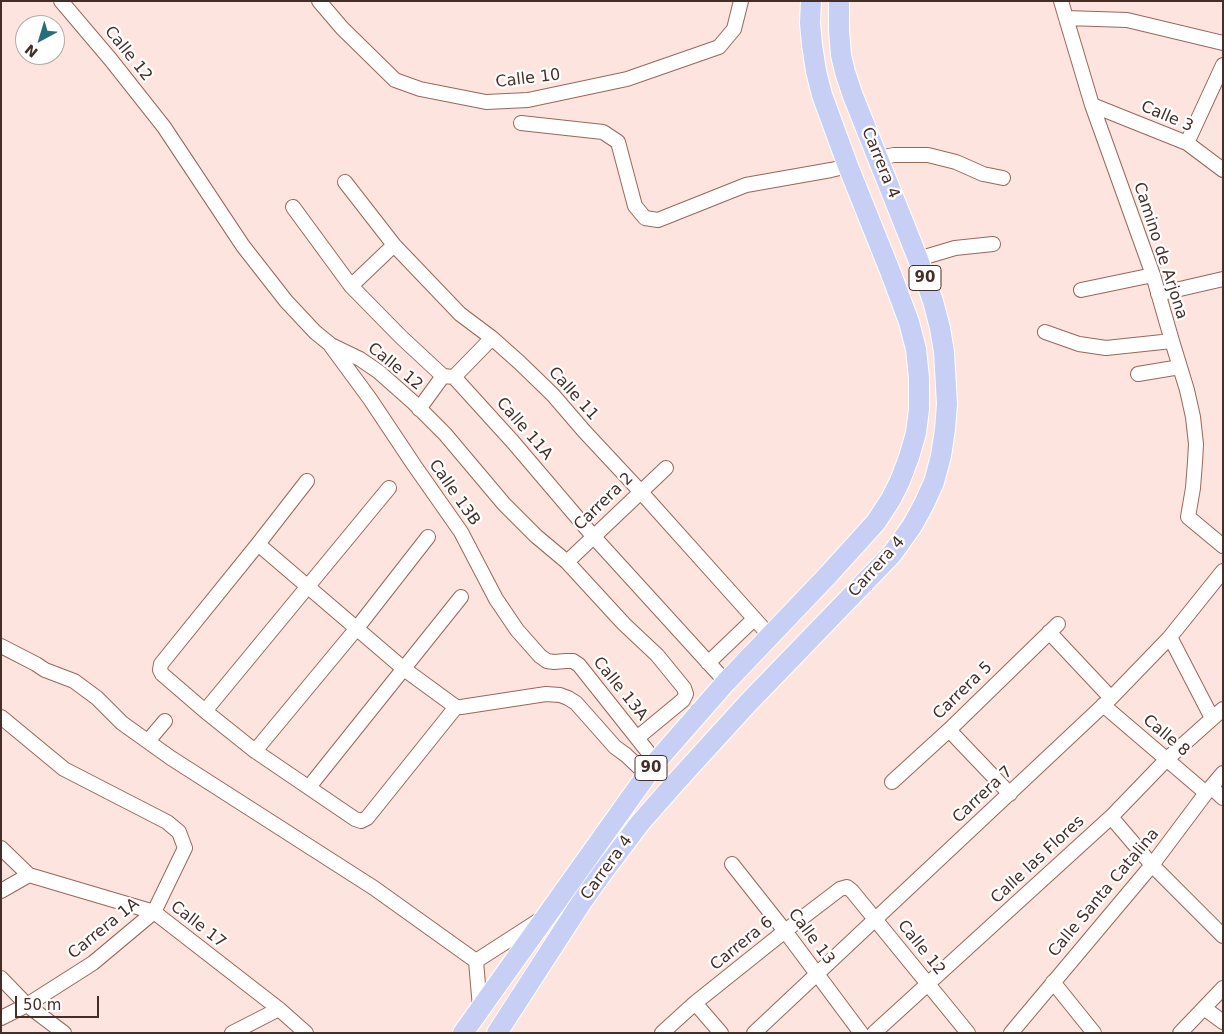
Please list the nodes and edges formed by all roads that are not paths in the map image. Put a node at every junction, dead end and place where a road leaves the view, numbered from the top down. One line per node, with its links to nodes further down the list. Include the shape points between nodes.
1 (61, 1): 30 (street, Calle 12, via 164,127 243,246 286,301)
2 (319, 1): 3 (street, Calle 10, via 395,80 420,89 486,102 528,100 627,79 719,47 734,29)
3 (741, 1)
4 (811, 1): 14 (highway, Carrera 4 / 90, via 816,72)
5 (839, 1): 13 (highway, Carrera 4 / 90, via 838,30 845,72)
6 (1060, 1): 7 (street, Camino de Arjona)
7 (1066, 18): 8 (street, via 1127,20); 10 (street, Camino de Arjona)
8 (1223, 43)
9 (1223, 65): 12 (street)
10 (1092, 105): 12 (street, Calle 3); 22 (street, Camino de Arjona)
11 (521, 123): 14 (street, via 603,132 618,142 635,206 645,218 658,220 746,185)
12 (1187, 143): 15 (street, Calle 3)
13 (878, 158): 16 (street, via 928,155 956,162 982,174); 21 (highway, Carrera 4 / 90)
14 (848, 166): 45 (highway, Carrera 4 / 90, via 909,322 916,349 919,409 909,457 891,499 876,522)
15 (1223, 170)
16 (1004, 178)
17 (345, 182): 20 (street, Calle 11)
18 (293, 207): 24 (street, Calle 11A)
19 (993, 244): 21 (street, via 955,248)
20 (394, 246): 24 (street); 28 (street, Calle 11, via 460,314)
21 (918, 259): 47 (highway, Carrera 4 / 90, via 933,301 944,352 947,404 941,456 934,482 912,526 892,554)
22 (1152, 275): 25 (street); 26 (street, Camino de Arjona)
23 (1223, 280): 26 (street)
24 (351, 286): 33 (street, Calle 11A, via 401,337)
25 (1081, 290)
26 (1158, 294): 29 (street, Camino de Arjona)
27 (1045, 332): 29 (street, via 1079,344 1106,348)
28 (492, 338): 33 (street); 38 (street, Calle 11, via 553,395)
29 (1172, 341): 31 (street, Camino de Arjona)
30 (331, 345): 34 (street, Calle 12, via 360,358); 55 (street, Calle 13B, via 461,532 506,614)
31 (1180, 367): 32 (street); 42 (street, Camino de Arjona, via 1193,417 1196,444 1188,517)
32 (1138, 374)
33 (448, 376): 34 (street); 39 (street, Calle 11A, via 519,449)
34 (419, 409): 43 (street, Calle 12, via 445,434 504,504)
35 (666, 468): 38 (street, Carrera 2)
36 (307, 482): 41 (street)
37 (389, 488): 46 (street)
38 (640, 491): 39 (street, Carrera 2); 49 (street, Calle 11)
39 (593, 536): 43 (street, Carrera 2); 56 (street, Calle 11A)
40 (428, 537): 50 (street)
41 (258, 544): 46 (street); 61 (street, via 161,664 162,674)
42 (1223, 546)
43 (567, 562): 66 (street, Calle 12, via 657,655 684,688 683,700)
44 (1223, 571): 53 (street, Carrera 7)
45 (829, 574): 47 (highway); 52 (highway, Carrera 4 / 90)
46 (307, 586): 50 (street); 61 (street)
47 (852, 596): 106 (highway, Carrera 4 / 90, via 748,703 640,823 587,895)
48 (461, 597): 57 (street)
49 (754, 619): 52 (street, Calle 11); 56 (street)
50 (357, 628): 57 (street); 68 (street)
51 (1054, 628): 59 (street, Calle 8); 65 (street, Carrera 5)
52 (770, 636): 58 (highway, Carrera 4 / 90)
53 (1170, 637): 59 (street, Carrera 7); 62 (street)
54 (1, 646): 67 (street, via 45,670 74,681)
55 (547, 661): 66 (street, Calle 13A, via 579,665)
56 (708, 663): 58 (street, Calle 11A)
57 (404, 669): 60 (street); 73 (street)
58 (726, 682): 70 (highway, Carrera 4 / 90)
59 (1107, 702): 69 (street, Calle 8); 75 (street, Carrera 7)
60 (456, 707): 70 (street, via 546,694 560,695 576,704 615,747); 73 (street, via 367,818 354,819)
61 (204, 710): 68 (street)
62 (1218, 714): 69 (street, Calle las Flores)
63 (1, 717): 84 (street, Carrera 1A, via 64,769 167,822 179,832 185,848)
64 (165, 721): 67 (street)
65 (949, 730): 72 (street, Carrera 5); 75 (street)
66 (637, 738): 70 (street, Calle 13A)
67 (148, 741): 89 (street, via 374,888)
68 (255, 751): 73 (street)
69 (1167, 759): 74 (street, Calle 8); 77 (street, Calle las Flores)
70 (648, 772): 85 (highway, Carrera 4 / 90)
71 (1223, 773): 74 (street, Calle Santa Catalina)
72 (892, 782)
73 (309, 787)
74 (1208, 790): 76 (street, Calle 8); 80 (street, Calle Santa Catalina)
75 (1010, 794): 86 (street, Carrera 7)
76 (1223, 798)
77 (1111, 817): 80 (street); 93 (street, Calle las Flores)
78 (1, 848): 81 (street, Calle 17)
79 (732, 864): 87 (street, Calle 13)
80 (1152, 865): 88 (street); 92 (street, Calle Santa Catalina)
81 (29, 875): 83 (street); 84 (street, Calle 17)
82 (847, 887): 86 (street, Calle 12); 87 (street, Carrera 6)
83 (1, 891)
84 (154, 912): 95 (street, Carrera 1A, via 93,963); 99 (street, Calle 17)
85 (543, 919): 89 (street); 97 (highway, Carrera 4 / 90)
86 (875, 920): 90 (street, Carrera 7); 93 (street, Calle 12)
87 (785, 931): 90 (street, Calle 13); 96 (street, Carrera 6)
88 (1223, 936)
89 (476, 961): 97 (street)
90 (817, 975): 109 (street, Carrera 7); 110 (street, Calle 13)
91 (1, 978): 95 (street)
92 (1053, 982): 113 (street, Calle Santa Catalina); 114 (street)
93 (928, 984): 111 (street, Calle las Flores); 112 (street, Calle 12)
94 (1223, 988): 98 (street)
95 (27, 1004): 100 (street, Carrera 1A); 102 (street)
96 (695, 1004): 107 (street, Carrera 6); 108 (street)
97 (480, 1008): 105 (highway, Carrera 4 / 90)
98 (1204, 1008): 101 (street); 115 (street)
99 (279, 1009): 103 (street); 104 (street, Calle 17)
100 (1, 1018)
101 (1223, 1022)
102 (64, 1033)
103 (232, 1033)
104 (306, 1033)
105 (462, 1033)
106 (496, 1033)
107 (662, 1033)
108 (721, 1033)
109 (754, 1033)
110 (861, 1033)
111 (874, 1033)
112 (968, 1033)
113 (1011, 1033)
114 (1094, 1033)
115 (1180, 1033)

